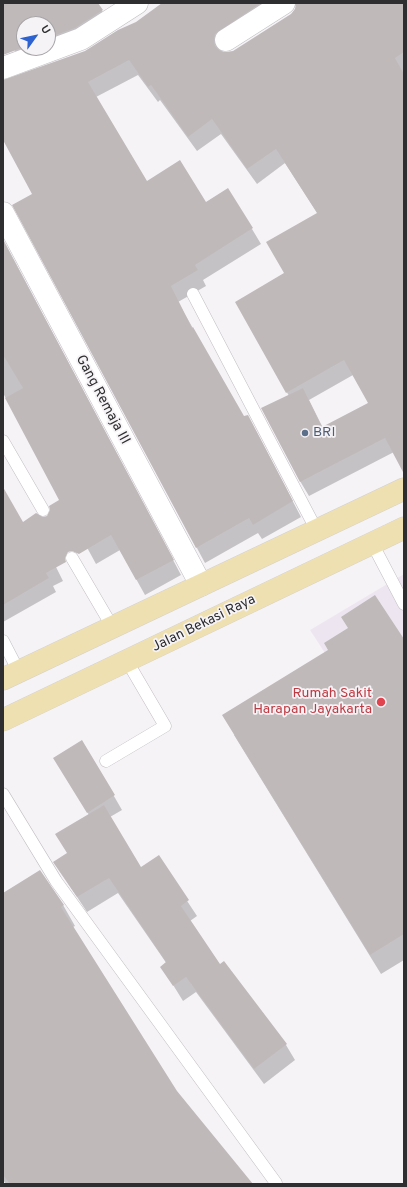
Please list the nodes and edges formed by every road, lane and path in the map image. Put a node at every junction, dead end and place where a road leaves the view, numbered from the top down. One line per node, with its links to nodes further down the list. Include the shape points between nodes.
1 (284, 3): 3 (street)
2 (124, 6): 4 (street, via 81,39)
3 (226, 40)
4 (3, 68)
5 (3, 214): 14 (street, Gang Remaja III)
6 (193, 294): 11 (lane)
7 (3, 441): 9 (lane)
8 (404, 489): 11 (main road)
9 (43, 510)
10 (404, 528): 12 (main road, Jalan Bekasi Raya)
11 (317, 531): 14 (main road)
12 (372, 543): 15 (lane); 18 (main road, Jalan Bekasi Raya)
13 (72, 558): 16 (lane)
14 (201, 585): 16 (main road)
15 (404, 604)
16 (113, 628): 19 (main road)
17 (3, 641): 19 (lane)
18 (128, 661): 20 (main road, Jalan Bekasi Raya); 21 (lane, via 165,724 164,728)
19 (11, 675)
20 (3, 720)
21 (106, 760)
22 (3, 794): 23 (lane, via 56,881)
23 (276, 1183)

